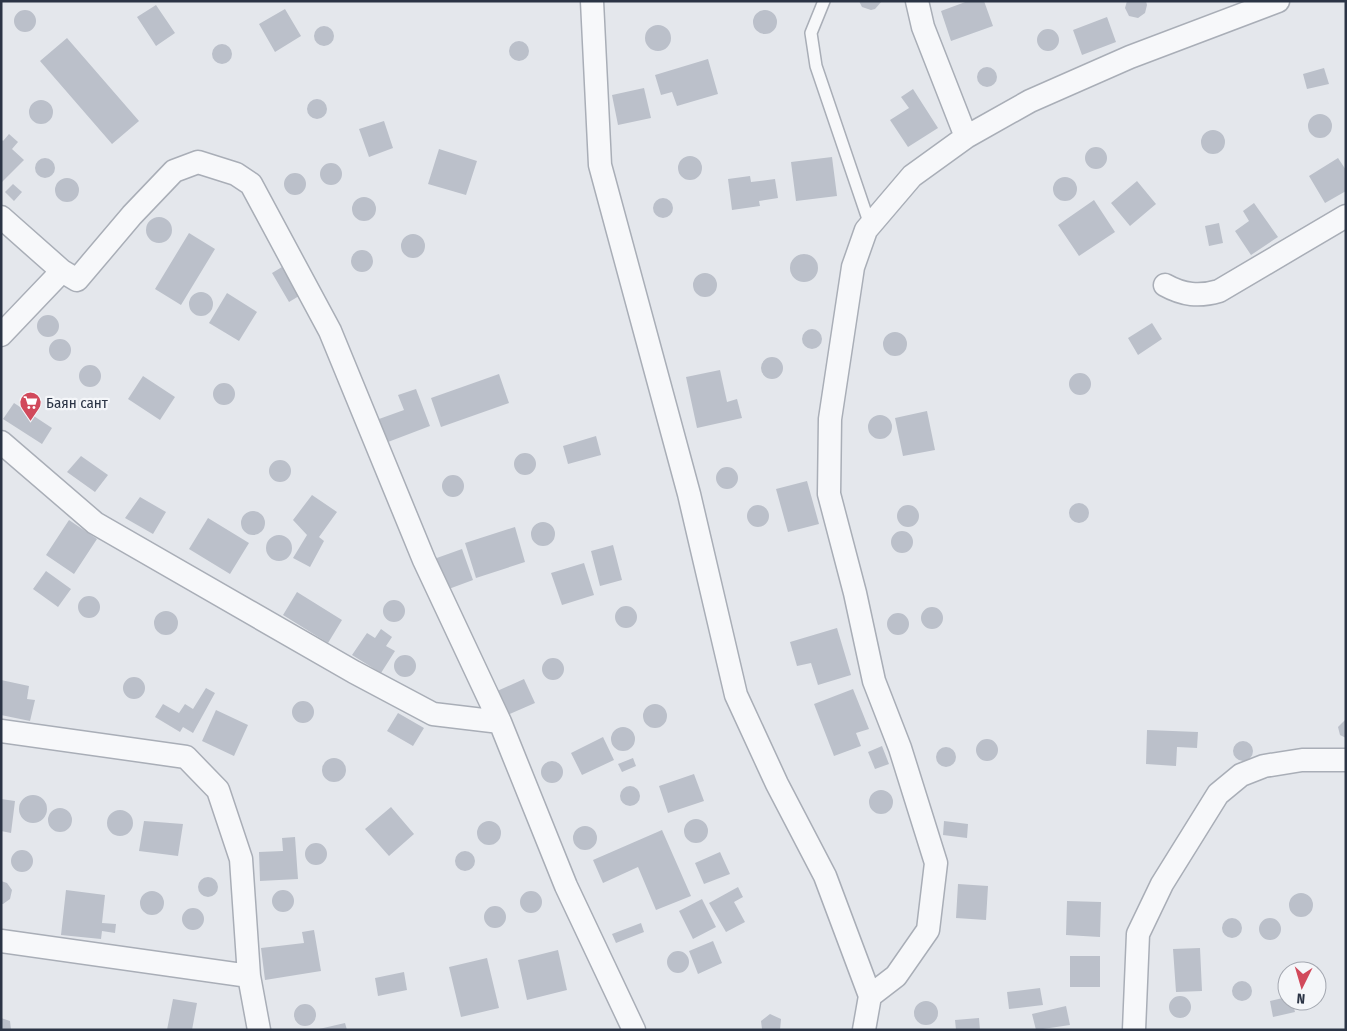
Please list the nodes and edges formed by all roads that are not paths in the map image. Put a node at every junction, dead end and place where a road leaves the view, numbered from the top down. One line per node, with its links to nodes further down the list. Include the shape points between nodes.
1 (592, 1): 18 (street, via 600,165 689,494 736,695 825,876)
2 (824, 1): 8 (lane, via 811,32 816,66)
3 (917, 1): 5 (street, via 923,27)
4 (1278, 1): 5 (street, via 1130,57 1030,101)
5 (966, 137): 8 (street, via 912,176)
6 (1346, 216): 10 (street, via 1219,291 1203,296 1179,293)
7 (1, 217): 9 (street)
8 (870, 225): 18 (street, via 853,267 830,419 829,494 874,681 903,756 936,863 928,930 896,976)
9 (62, 271): 11 (street); 13 (street, via 77,280 174,171 198,162 236,174 250,184 330,331 424,560)
10 (1165, 285)
11 (1, 335)
12 (1, 442): 13 (street, via 95,522 354,672 432,714)
13 (500, 722): 20 (street, via 566,886)
14 (1, 731): 17 (street, via 186,757 218,790 241,859)
15 (1346, 760): 22 (street, via 1302,760 1264,766 1241,775 1218,794 1162,884 1138,934)
16 (1, 941): 17 (street)
17 (249, 976): 19 (street)
18 (870, 996): 21 (street)
19 (259, 1030)
20 (634, 1030)
21 (864, 1030)
22 (1134, 1030)

